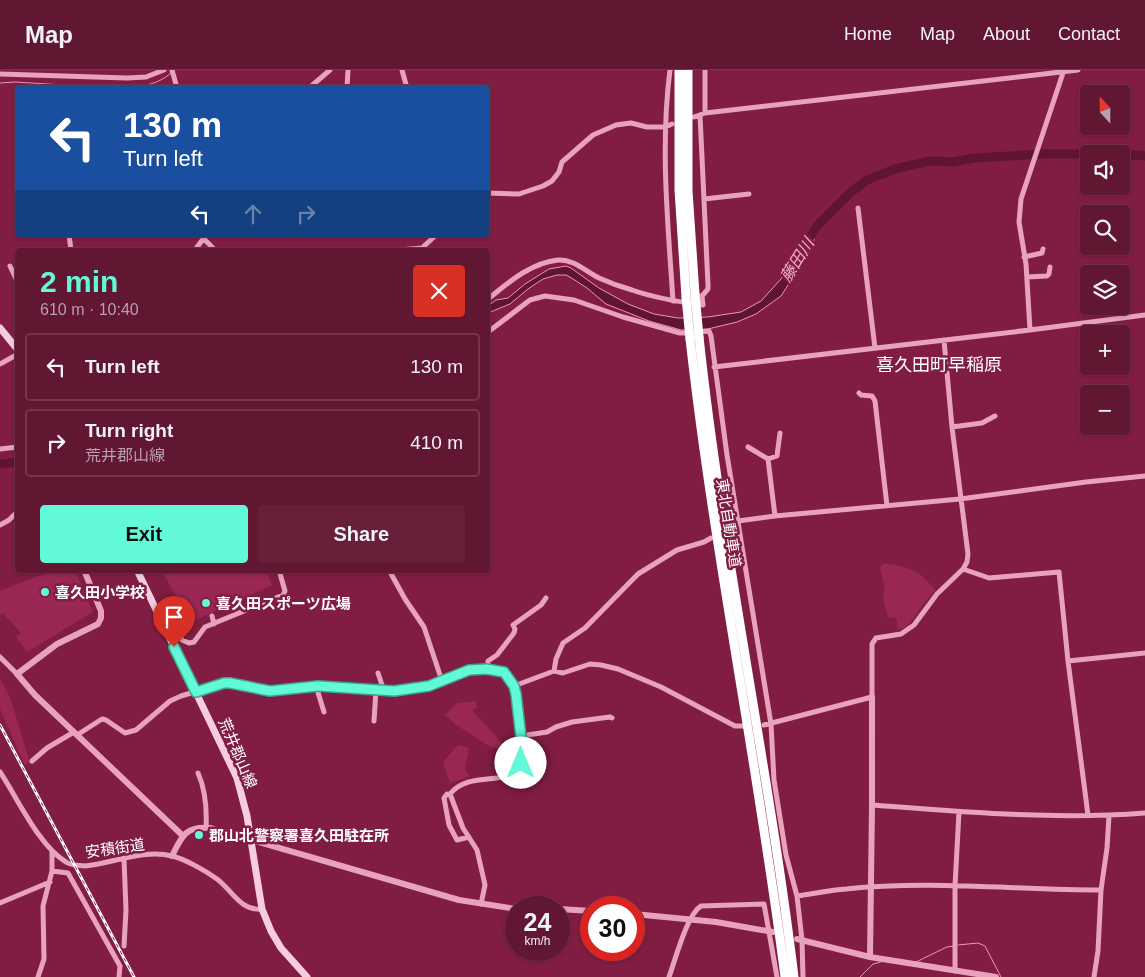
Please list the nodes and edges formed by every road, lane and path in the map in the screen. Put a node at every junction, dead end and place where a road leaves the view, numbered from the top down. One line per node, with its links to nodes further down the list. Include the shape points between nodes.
1 (164, 70): 12 (street, via 146,77 127,78)
2 (172, 70): 13 (street)
3 (330, 70): 14 (street)
4 (348, 70): 15 (street)
5 (402, 70): 16 (street)
6 (670, 70): 20 (street)
7 (679, 70): 36 (highway, 東北自動車道, via 679,190)
8 (688, 70): 36 (highway, 東北自動車道)
9 (705, 70): 17 (street)
10 (1078, 70): 11 (street)
11 (1064, 71): 17 (street); 31 (street, via 1022,193 1019,222)
12 (0, 74)
13 (176, 85)
14 (312, 85)
15 (347, 85)
16 (406, 85)
17 (703, 114): 18 (street); 23 (street)
18 (694, 117)
19 (672, 124): 20 (street)
20 (665, 127): 21 (street, via 631,123 616,125 592,135 562,162 552,181 543,186 519,194); 38 (street, via 667,226)
21 (490, 193)
22 (748, 194): 23 (street)
23 (704, 199): 38 (street, via 708,289 702,296 703,305)
24 (858, 208): 46 (street)
25 (205, 237): 27 (street); 28 (street)
26 (434, 237): 29 (street)
27 (197, 248)
28 (213, 248)
29 (422, 248)
30 (1043, 249): 31 (street, via 1042,253)
31 (1024, 257): 35 (street)
32 (10, 266): 34 (street)
33 (1050, 267): 35 (street, via 1049,274 1044,277)
34 (15, 277)
35 (1027, 277): 42 (street)
36 (691, 295): 43 (highway, 東北自動車道, bridge)
37 (490, 297): 38 (street, via 527,270 565,260 599,278)
38 (673, 301)
39 (1145, 316): 42 (street)
40 (0, 328): 45 (main road)
41 (490, 330): 49 (street, via 530,300 557,296 680,333 709,331)
42 (1030, 330): 44 (street)
43 (695, 338): 135 (highway, 東北自動車道, via 705,455 761,803); 136 (highway, 東北自動車道, via 770,802)
44 (944, 340): 46 (street); 52 (street)
45 (15, 348)
46 (875, 348): 49 (street)
47 (15, 354): 48 (street)
48 (0, 364)
49 (714, 367): 63 (street)
50 (859, 393): 60 (street, via 872,396 875,401)
51 (995, 416): 52 (street, via 982,423)
52 (952, 427): 59 (street)
53 (780, 433): 57 (street, via 777,456)
54 (15, 447): 56 (street)
55 (748, 447): 57 (street)
56 (0, 449)
57 (768, 459): 62 (street)
58 (1145, 476): 59 (street)
59 (960, 499): 60 (street); 67 (street, via 968,554)
60 (887, 506): 62 (street)
61 (15, 514): 64 (street)
62 (775, 516): 63 (street)
63 (738, 521): 65 (street); 93 (street)
64 (0, 525)
65 (731, 526)
66 (711, 538): 80 (street, via 677,550 638,574 585,628 563,643)
67 (963, 569): 78 (street, via 988,578 1060,572); 89 (street, via 914,625 901,634 876,638 872,644)
68 (85, 573): 82 (street, via 101,611 98,624 57,644)
69 (138, 573): 74 (main road, 荒井郡山線)
70 (280, 573): 75 (street, via 285,591 283,595)
71 (391, 573): 83 (street, via 424,627)
72 (546, 598): 79 (street, via 513,625 514,633 497,655 488,661)
73 (212, 616): 75 (street)
74 (160, 617): 75 (street, via 170,615 182,640 189,643 196,641 203,629); 88 (main road, 荒井郡山線)
75 (214, 624)
76 (1145, 653): 78 (street)
77 (0, 657): 82 (street)
78 (1068, 661): 104 (street)
79 (488, 670): 83 (street, via 469,670); 85 (street, via 504,672)
80 (554, 671): 85 (street); 94 (street, via 563,673 590,664 618,669 661,687 735,726)
81 (378, 673): 87 (street)
82 (17, 674): 95 (street)
83 (442, 681): 87 (street, via 414,689)
84 (316, 686): 86 (street); 88 (street, via 270,691 224,683); 90 (street)
85 (514, 686): 96 (street)
86 (376, 690): 87 (street); 92 (street)
87 (384, 691)
88 (196, 692): 95 (street, via 170,700 130,733 125,734 102,719); 109 (main road, 荒井郡山線, via 236,778)
89 (872, 697): 93 (street); 101 (street)
90 (324, 712)
91 (612, 718): 96 (street, via 572,722 546,732)
92 (374, 721)
93 (768, 724): 118 (street, via 786,855)
94 (743, 726)
95 (76, 734): 97 (street, via 47,748); 107 (street)
96 (521, 736): 100 (street, via 523,754 514,773 473,781)
97 (32, 761)
98 (1, 774): 110 (street, 安積街道)
99 (198, 774): 106 (street, via 205,793)
100 (450, 794): 108 (street); 108 (street, via 444,798 450,825 457,840)
101 (872, 805): 102 (street); 116 (street)
102 (959, 812): 104 (street); 115 (street)
103 (1145, 813): 105 (street)
104 (1088, 815): 105 (street)
105 (1109, 816): 117 (street)
106 (206, 828): 107 (street); 109 (street)
107 (182, 835): 111 (street)
108 (469, 837): 120 (street, via 477,850 485,885)
109 (251, 841): 120 (street); 122 (main road, 荒井郡山線)
110 (52, 850): 112 (street, 安積街道, via 66,863 75,865); 113 (street)
111 (172, 856): 112 (street, 安積街道); 122 (street, 安積街道, via 215,877 244,906 252,910)
112 (124, 859): 127 (street)
113 (52, 871): 114 (street); 131 (street, via 68,873 120,966)
114 (50, 882): 119 (street); 130 (street, via 43,906 44,959)
115 (955, 886): 116 (street); 117 (street); 129 (street)
116 (871, 887): 118 (street); 128 (street)
117 (1101, 890): 139 (street)
118 (797, 896): 126 (street)
119 (0, 903)
120 (481, 904): 121 (street)
121 (505, 907)
122 (262, 909): 132 (main road, 荒井郡山線, via 281,948)
123 (645, 915): 124 (street)
124 (690, 919): 125 (street); 125 (street, via 701,906 764,904); 133 (street)
125 (770, 932): 134 (street)
126 (799, 939): 128 (street); 137 (street)
127 (124, 946)
128 (870, 957): 129 (street)
129 (955, 971): 138 (street)
130 (38, 977)
131 (119, 977)
132 (307, 977)
133 (669, 977)
134 (777, 977)
135 (785, 977)
136 (794, 977)
137 (803, 977)
138 (996, 977)
139 (1094, 977)

